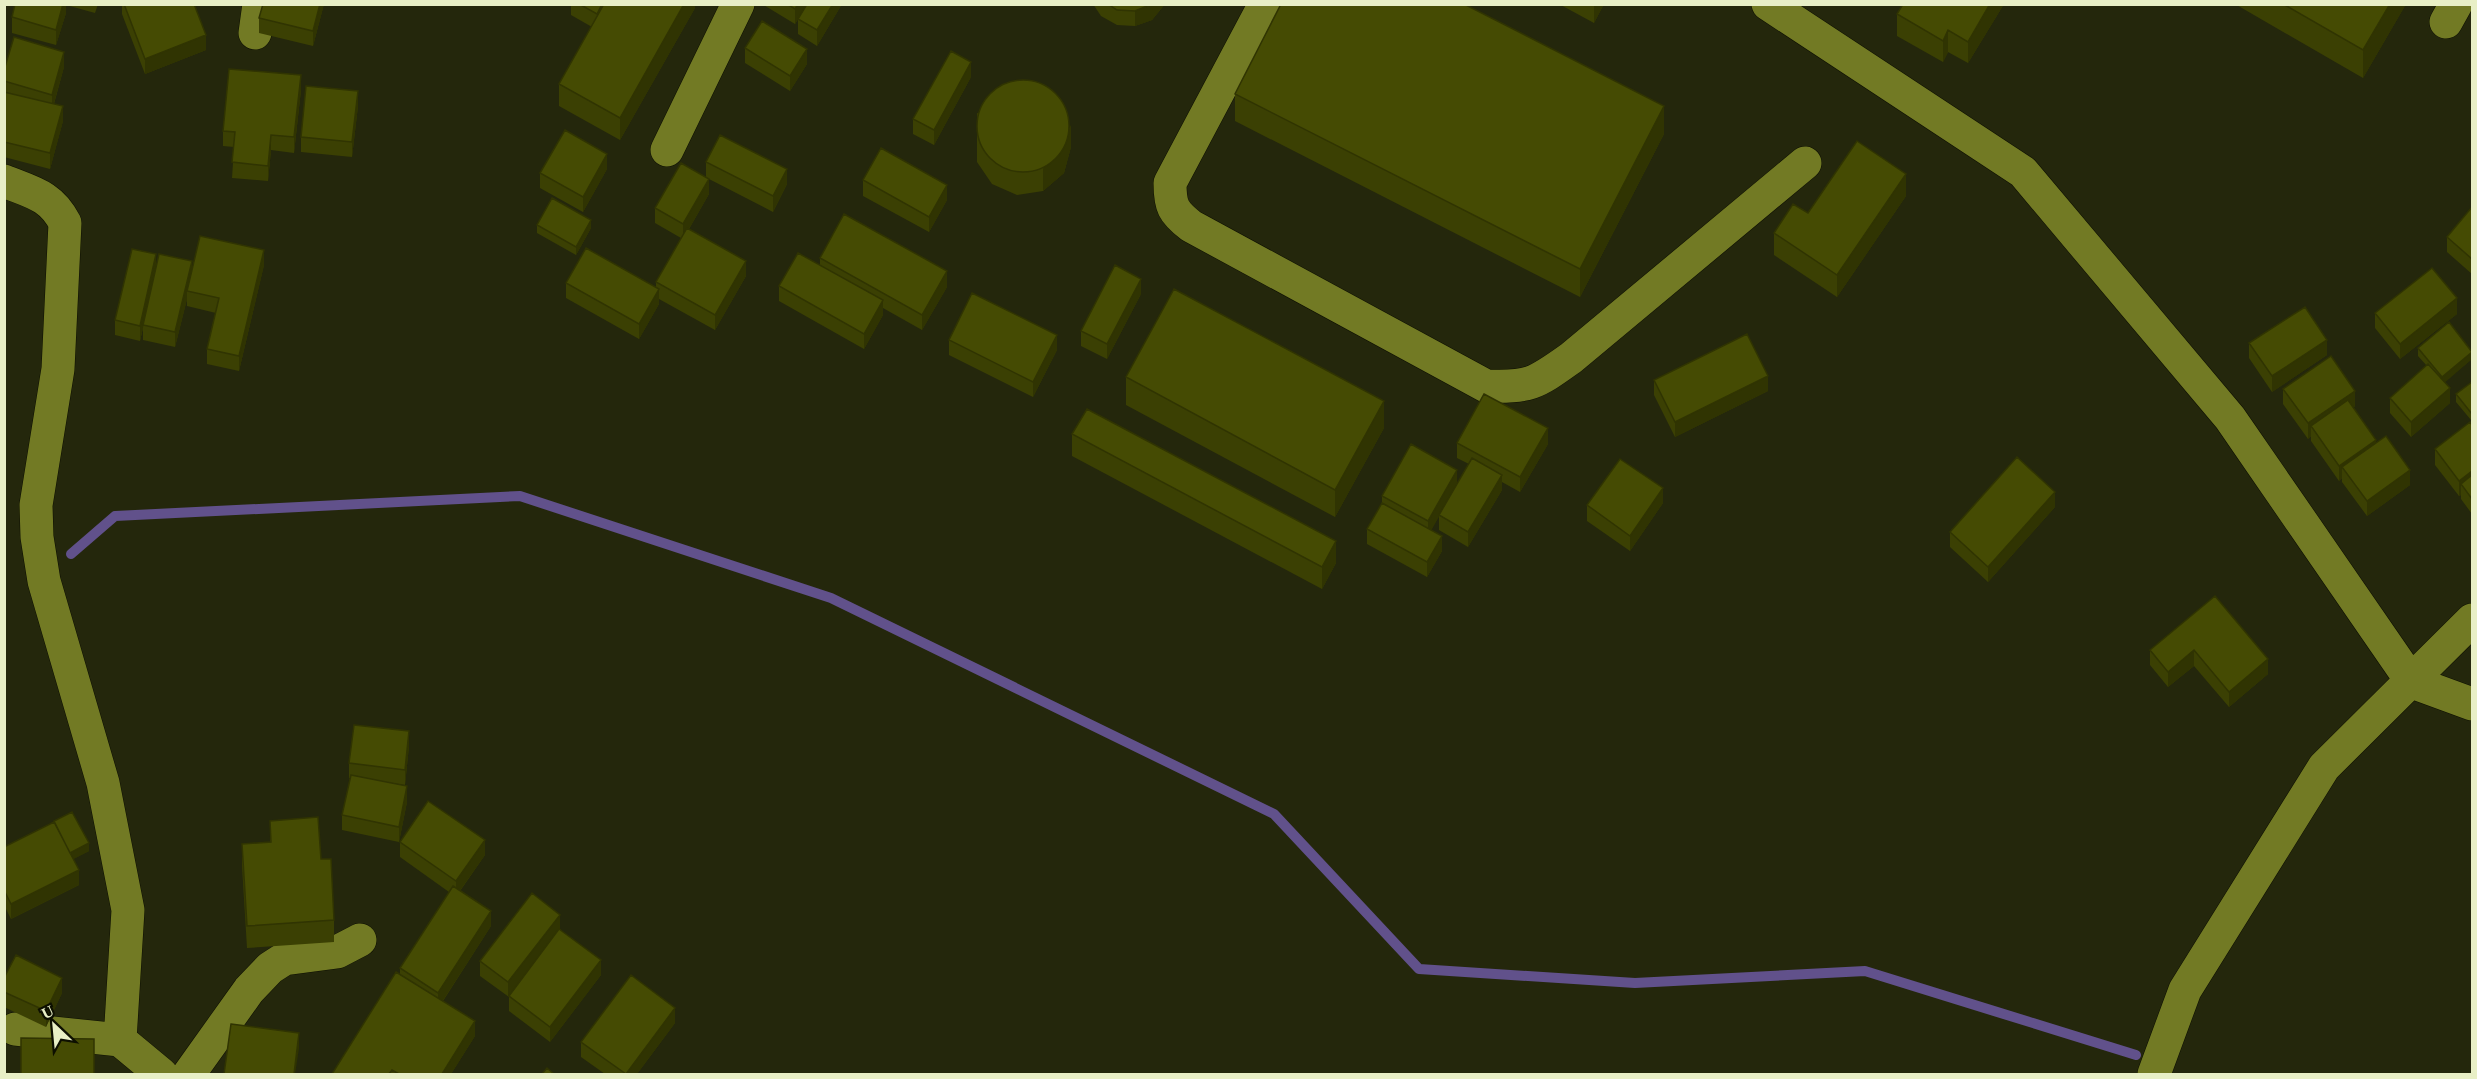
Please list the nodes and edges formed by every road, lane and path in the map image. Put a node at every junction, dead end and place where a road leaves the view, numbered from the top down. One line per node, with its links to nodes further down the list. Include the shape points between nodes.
1 (738, 4): 4 (street)
2 (1265, 4): 5 (street, via 1170,183 1176,214 1191,226 1486,386 1514,387 1539,381)
3 (1768, 4): 8 (street, via 2023,172 2230,418)
4 (667, 150)
5 (1805, 164)
6 (4, 181): 12 (street, via 47,198 65,222 58,369 36,505 38,537 44,581 104,783 128,910)
7 (2472, 620): 8 (street)
8 (2412, 682): 9 (street); 15 (street, via 2324,767 2185,990)
9 (2472, 704)
10 (360, 940): 14 (street, via 337,952 284,959 270,968)
11 (15, 1029): 12 (street)
12 (120, 1040): 13 (street)
13 (161, 1074)
14 (189, 1074)
15 (2154, 1074)

